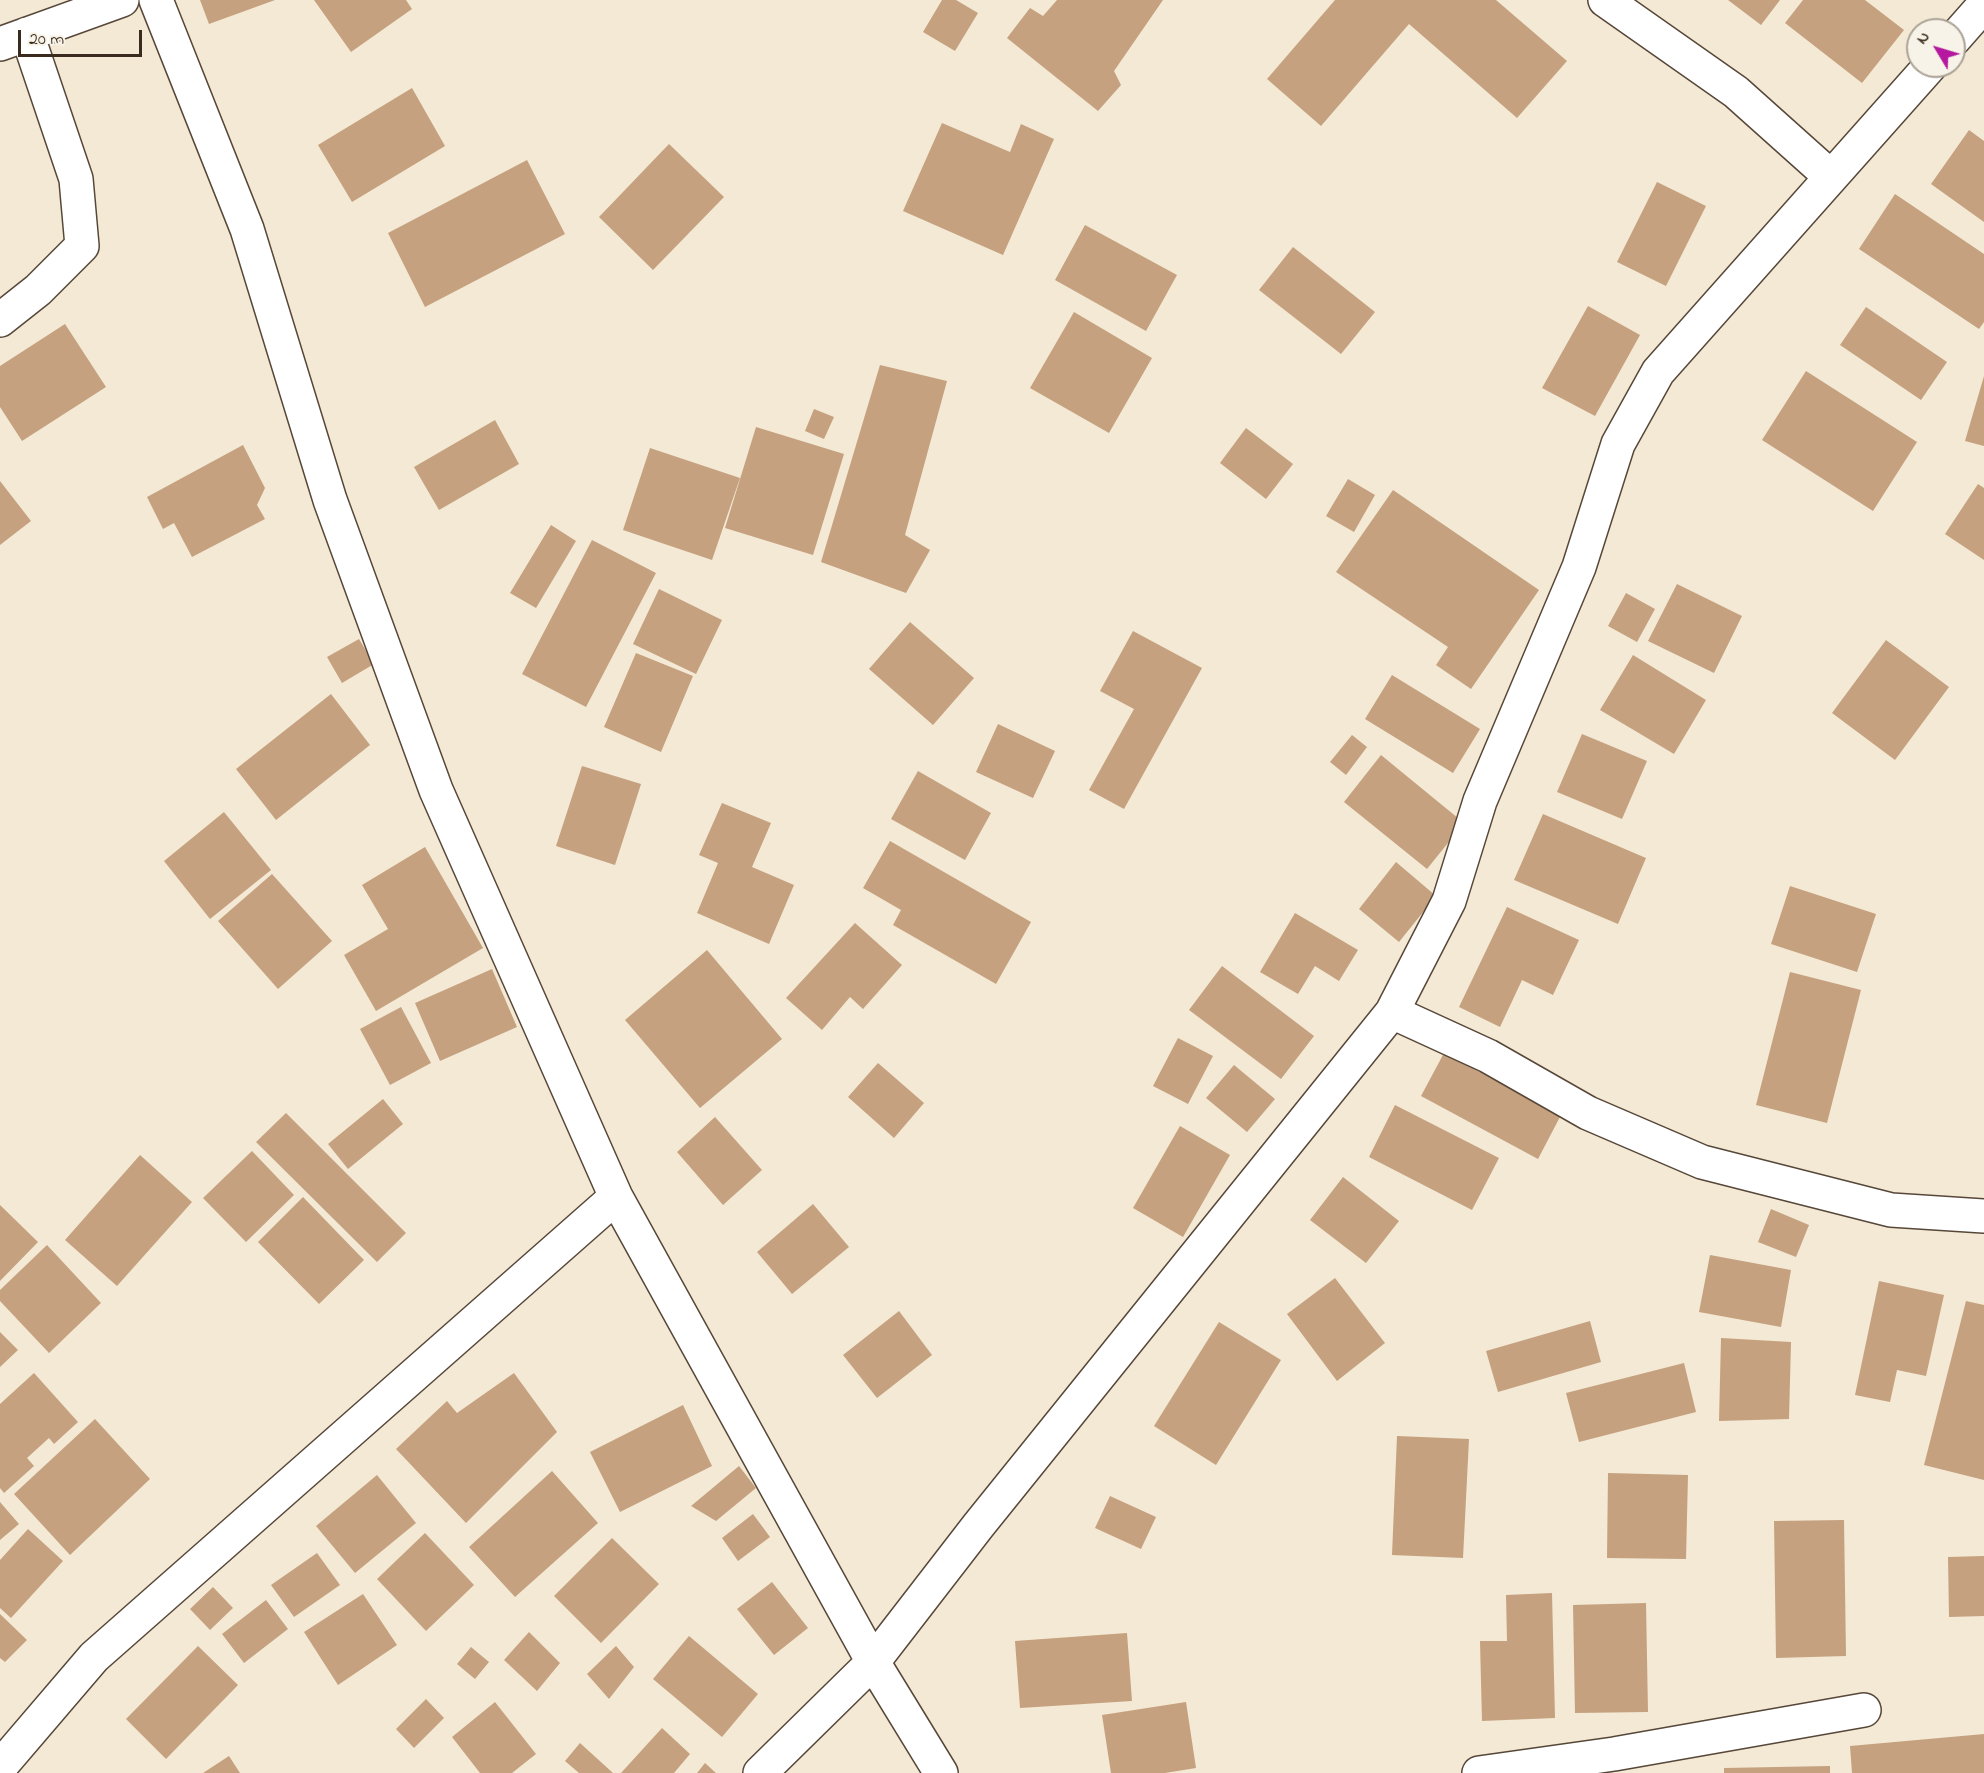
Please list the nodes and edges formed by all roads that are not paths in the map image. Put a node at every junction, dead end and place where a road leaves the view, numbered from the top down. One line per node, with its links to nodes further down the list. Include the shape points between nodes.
1 (122, 0): 6 (street)
2 (156, 0): 11 (street, via 247,229 330,500 436,790)
3 (1605, 0): 8 (street, via 1736,92)
4 (1984, 5): 5 (street)
5 (1966, 25)
6 (13, 39): 9 (street, via 76,179 82,246 38,290)
7 (1919, 78): 8 (street)
8 (1831, 177): 10 (street, via 1658,372 1618,444 1579,567 1480,801 1449,901)
9 (0, 320)
10 (1392, 1012): 12 (street, via 1488,1056 1588,1113 1702,1162 1891,1210); 13 (street)
11 (616, 1197): 13 (street); 15 (street, via 94,1657)
12 (1984, 1216)
13 (873, 1662): 16 (street); 17 (street)
14 (1864, 1710): 18 (street, via 1614,1755)
15 (0, 1767)
16 (760, 1773)
17 (941, 1773)
18 (1479, 1773)

